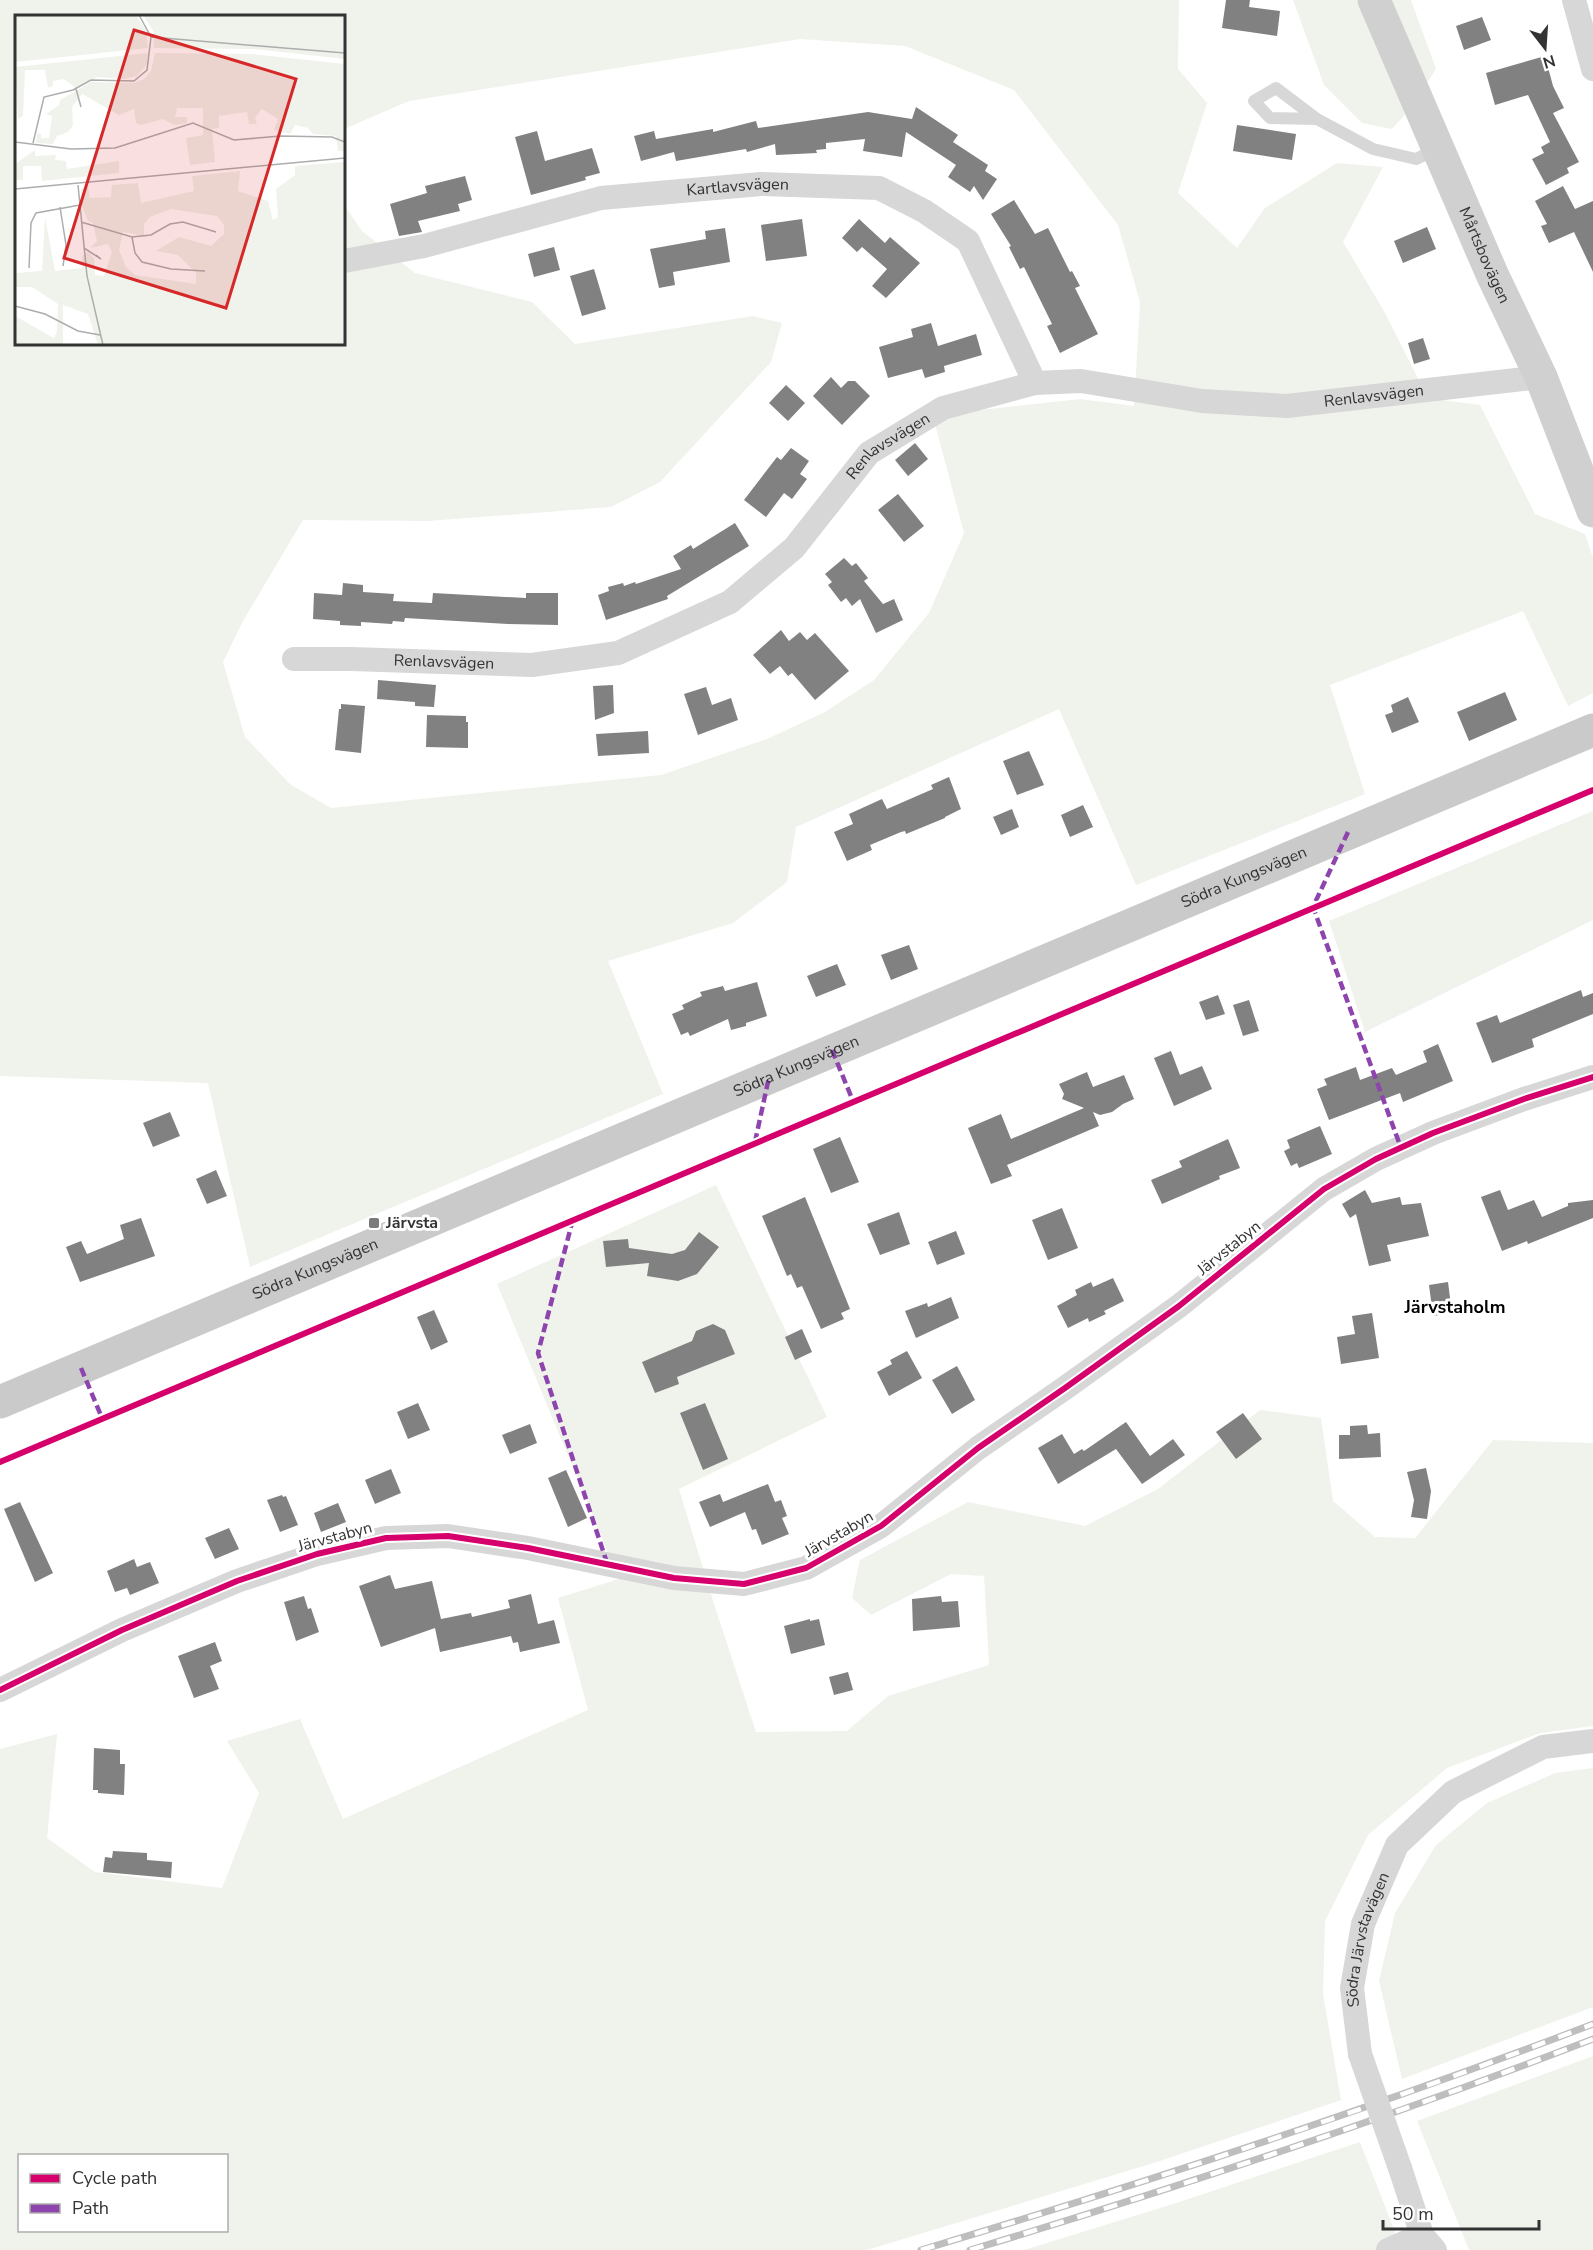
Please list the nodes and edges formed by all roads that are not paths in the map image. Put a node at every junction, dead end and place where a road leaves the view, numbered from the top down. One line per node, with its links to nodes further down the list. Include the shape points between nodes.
1 (1374, 0): 5 (street, Mårtsbovägen)
2 (1574, 0): 3 (street)
3 (1593, 69)
4 (1317, 119): 5 (lane, via 1384,152 1416,159)
5 (1438, 149): 7 (street, Mårtsbovägen)
6 (345, 261): 8 (street, Kartlavsvägen, via 424,246 601,198 761,184 879,188 924,211 968,241)
7 (1541, 377): 8 (street, Renlavsvägen, via 1287,406 1202,401 1081,381); 9 (street, Mårtsbovägen)
8 (1035, 383): 10 (street, Renlavsvägen, via 943,408 869,453 794,548 730,602 618,653 532,664)
9 (1593, 511)
10 (294, 659)
11 (1593, 730): 13 (main road, Södra Kungsvägen)
12 (1593, 1077): 14 (street, Järvstabyn, via 1433,1133 1324,1189 1179,1306 978,1448 881,1526 806,1568 744,1584 674,1578 448,1536 387,1538 317,1554 237,1581 122,1630)
13 (0, 1402)
14 (0, 1690)
15 (1593, 1741): 16 (street, Södra Järvstavägen, bridge, via 1543,1747 1453,1791 1398,1845 1363,1924 1352,1988 1360,2054)
16 (1429, 2242): 17 (street)
17 (1388, 2250)

